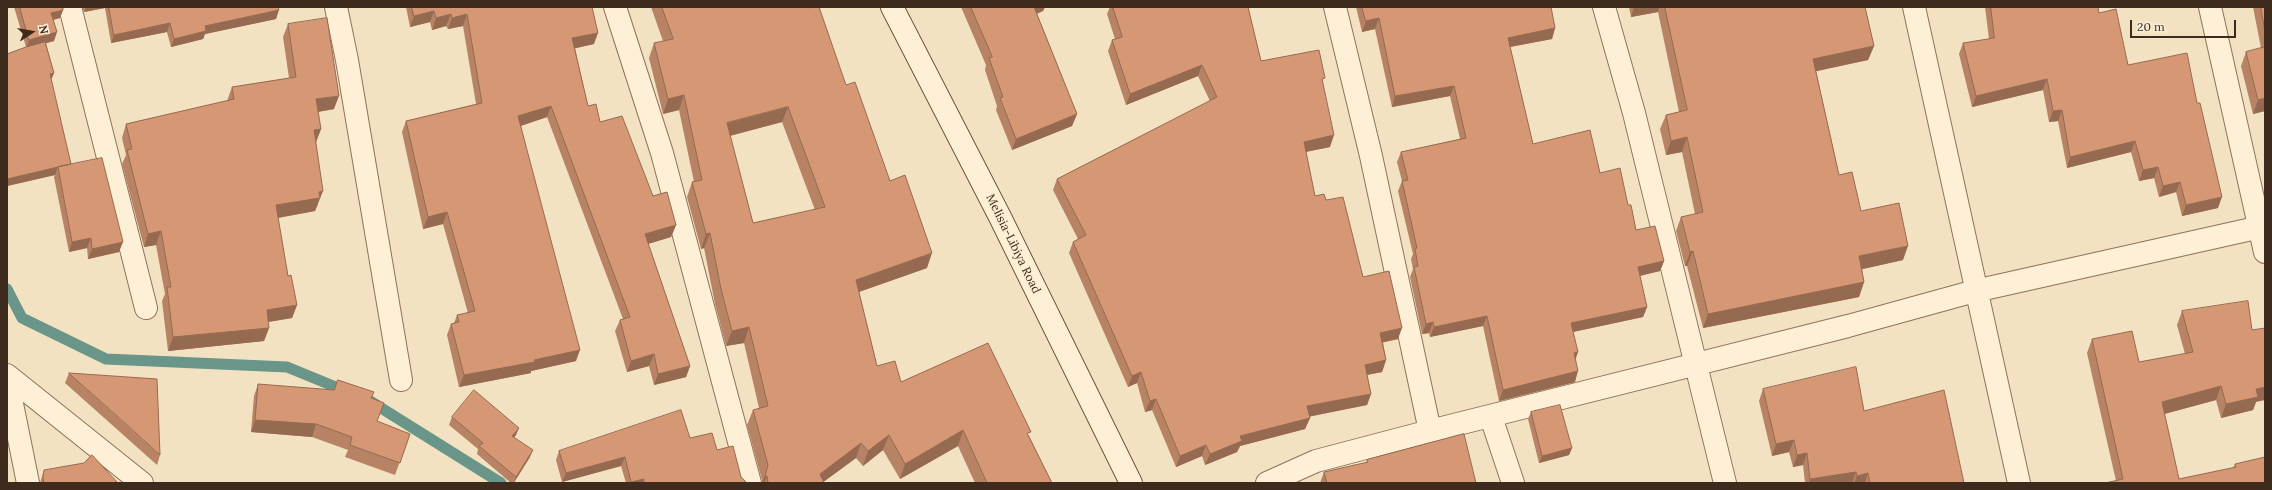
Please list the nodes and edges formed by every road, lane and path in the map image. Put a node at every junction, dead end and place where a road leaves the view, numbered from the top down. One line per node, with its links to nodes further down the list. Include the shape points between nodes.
1 (70, 7): 12 (street)
2 (336, 7): 16 (street)
3 (615, 7): 21 (street, via 662,153)
4 (892, 7): 22 (street, Melisia-Libiya Road, via 1000,217)
5 (1335, 7): 18 (street, via 1371,156)
6 (1604, 7): 13 (street, via 1634,113)
7 (1914, 7): 11 (street)
8 (2210, 7): 9 (street)
9 (2262, 227): 10 (street); 11 (street)
10 (2265, 252)
11 (1976, 291): 13 (street); 26 (street)
12 (146, 308)
13 (1697, 363): 17 (street); 25 (street)
14 (7, 375): 20 (street)
15 (7, 379): 19 (street)
16 (401, 380)
17 (1491, 417): 18 (street); 24 (street)
18 (1430, 431): 23 (street, via 1316,461)
19 (28, 483)
20 (142, 483)
21 (750, 483)
22 (1131, 483)
23 (1267, 483)
24 (1513, 483)
25 (1725, 483)
26 (2019, 483)

